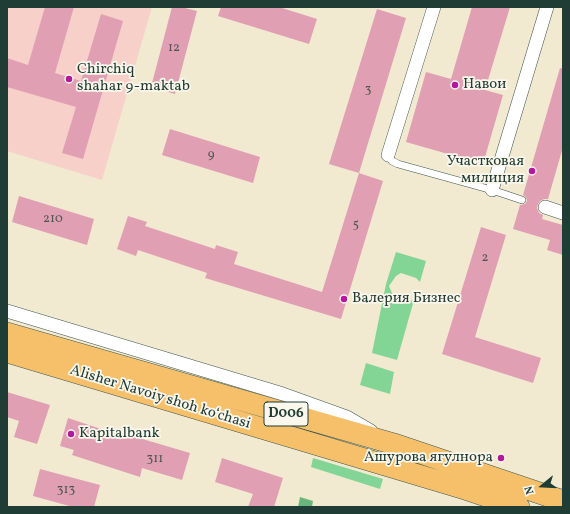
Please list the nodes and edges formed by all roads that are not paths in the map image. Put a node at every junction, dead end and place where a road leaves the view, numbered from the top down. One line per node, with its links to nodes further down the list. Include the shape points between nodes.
1 (434, 7): 3 (street)
2 (547, 7): 4 (street)
3 (388, 155): 4 (lane, via 398,164)
4 (492, 190): 5 (lane)
5 (522, 200)
6 (545, 207): 7 (street)
7 (563, 213)
8 (7, 311): 11 (street, Alisher Navoiy shoh koʻchasi, via 283,394 346,417)
9 (7, 333): 11 (main road, Alisher Navoiy shoh koʻchasi / D006)
10 (7, 352): 13 (main road, Alisher Navoiy shoh koʻchasi / D006)
11 (394, 444): 12 (main road, Alisher Navoiy shoh koʻchasi / D006)
12 (563, 501)
13 (519, 507)

